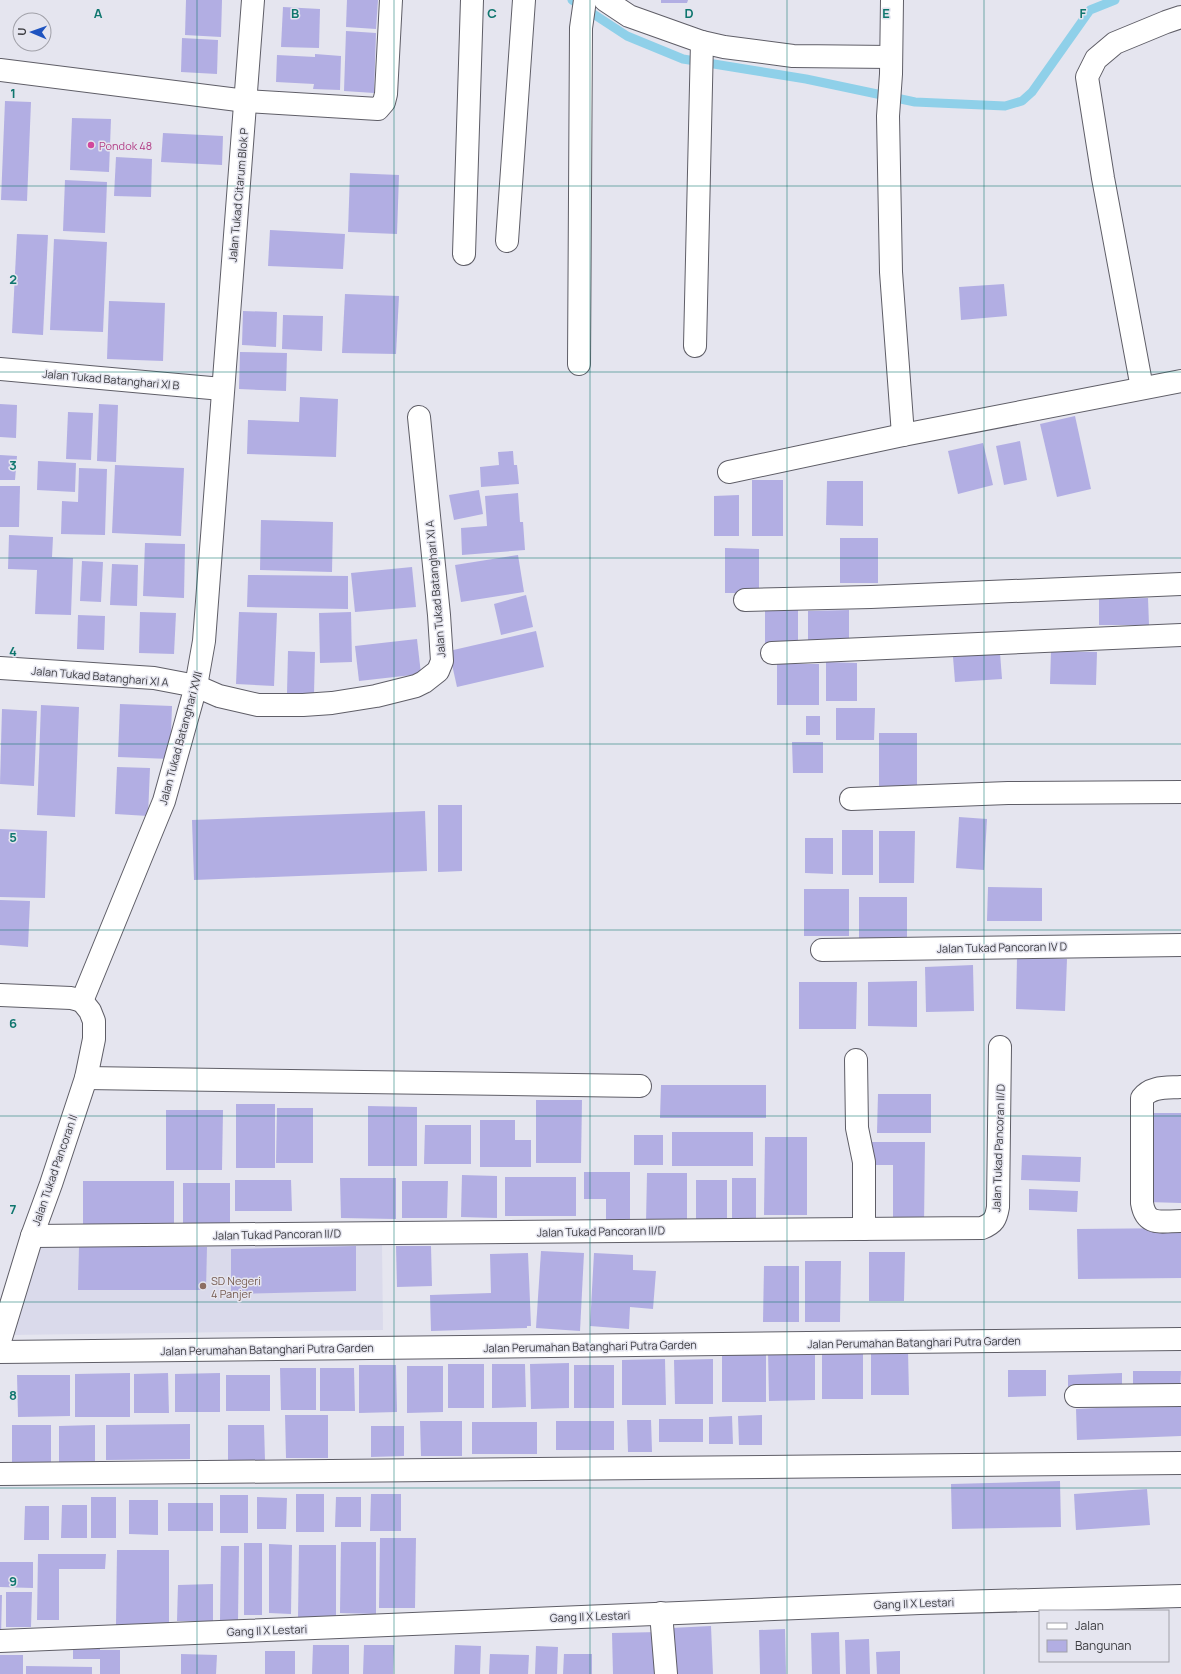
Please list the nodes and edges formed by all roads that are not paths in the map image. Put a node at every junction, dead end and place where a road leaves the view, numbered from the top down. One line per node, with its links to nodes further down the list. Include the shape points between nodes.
1 (253, 0): 12 (street, Jalan Tukad Citarum Blok P)
2 (391, 0): 12 (street, via 386,94 378,109)
3 (472, 0): 14 (street)
4 (524, 0): 13 (street)
5 (585, 0): 16 (street, via 581,28)
6 (605, 0): 9 (street, via 629,16)
7 (892, 0): 10 (street)
8 (1181, 17): 19 (street, via 1115,44 1096,59 1087,76)
9 (702, 46): 10 (street); 15 (street)
10 (891, 66): 22 (street, via 888,116 891,272)
11 (0, 70): 12 (street)
12 (246, 101): 20 (street, Jalan Tukad Citarum Blok P)
13 (507, 241)
14 (464, 254)
15 (695, 346)
16 (579, 364)
17 (0, 369): 20 (street, Jalan Tukad Batanghari XI B)
18 (1181, 381): 19 (street)
19 (1142, 388): 22 (street)
20 (222, 389): 29 (street, Jalan Tukad Batanghari XVII, via 204,641)
21 (419, 417): 29 (street, Jalan Tukad Batanghari XI A, via 440,615 442,661 438,671 416,686 383,695 303,705 258,705 219,696)
22 (903, 435): 23 (street)
23 (728, 472)
24 (1181, 584): 25 (street)
25 (745, 600)
26 (1181, 635): 27 (street)
27 (772, 653)
28 (0, 668): 29 (street, Jalan Tukad Batanghari XI A, via 154,678)
29 (196, 686): 35 (street, Jalan Tukad Batanghari XVII, via 164,802)
30 (1181, 792): 31 (street, via 1008,793)
31 (851, 798)
32 (1181, 945): 33 (street, Jalan Tukad Pancoran IV D)
33 (822, 950)
34 (0, 996): 35 (street, via 71,998)
35 (82, 1001): 38 (street, Jalan Tukad Pancoran II, via 94,1021 94,1039)
36 (1000, 1047): 42 (street, Jalan Tukad Pancoran II/D, via 996,1220 982,1228)
37 (856, 1060): 42 (street, via 857,1128 864,1162)
38 (86, 1078): 39 (street); 43 (street, Jalan Tukad Pancoran II, via 52,1184)
39 (640, 1086)
40 (1181, 1087): 41 (street, via 1154,1089 1146,1092 1142,1098 1142,1203 1147,1218 1153,1221)
41 (1181, 1221)
42 (864, 1229): 43 (street, Jalan Tukad Pancoran II/D)
43 (32, 1236): 44 (street, Jalan Tukad Pancoran II)
44 (1, 1334)
45 (1181, 1339): 46 (street, Jalan Perumahan Batanghari Putra Garden)
46 (0, 1352)
47 (1181, 1395): 48 (street)
48 (1076, 1396)
49 (1181, 1463): 50 (street)
50 (0, 1474)
51 (1181, 1596): 52 (street, Gang II X Lestari, via 920,1602)
52 (661, 1613): 53 (street, Gang II X Lestari); 54 (street)
53 (0, 1641)
54 (666, 1674)

